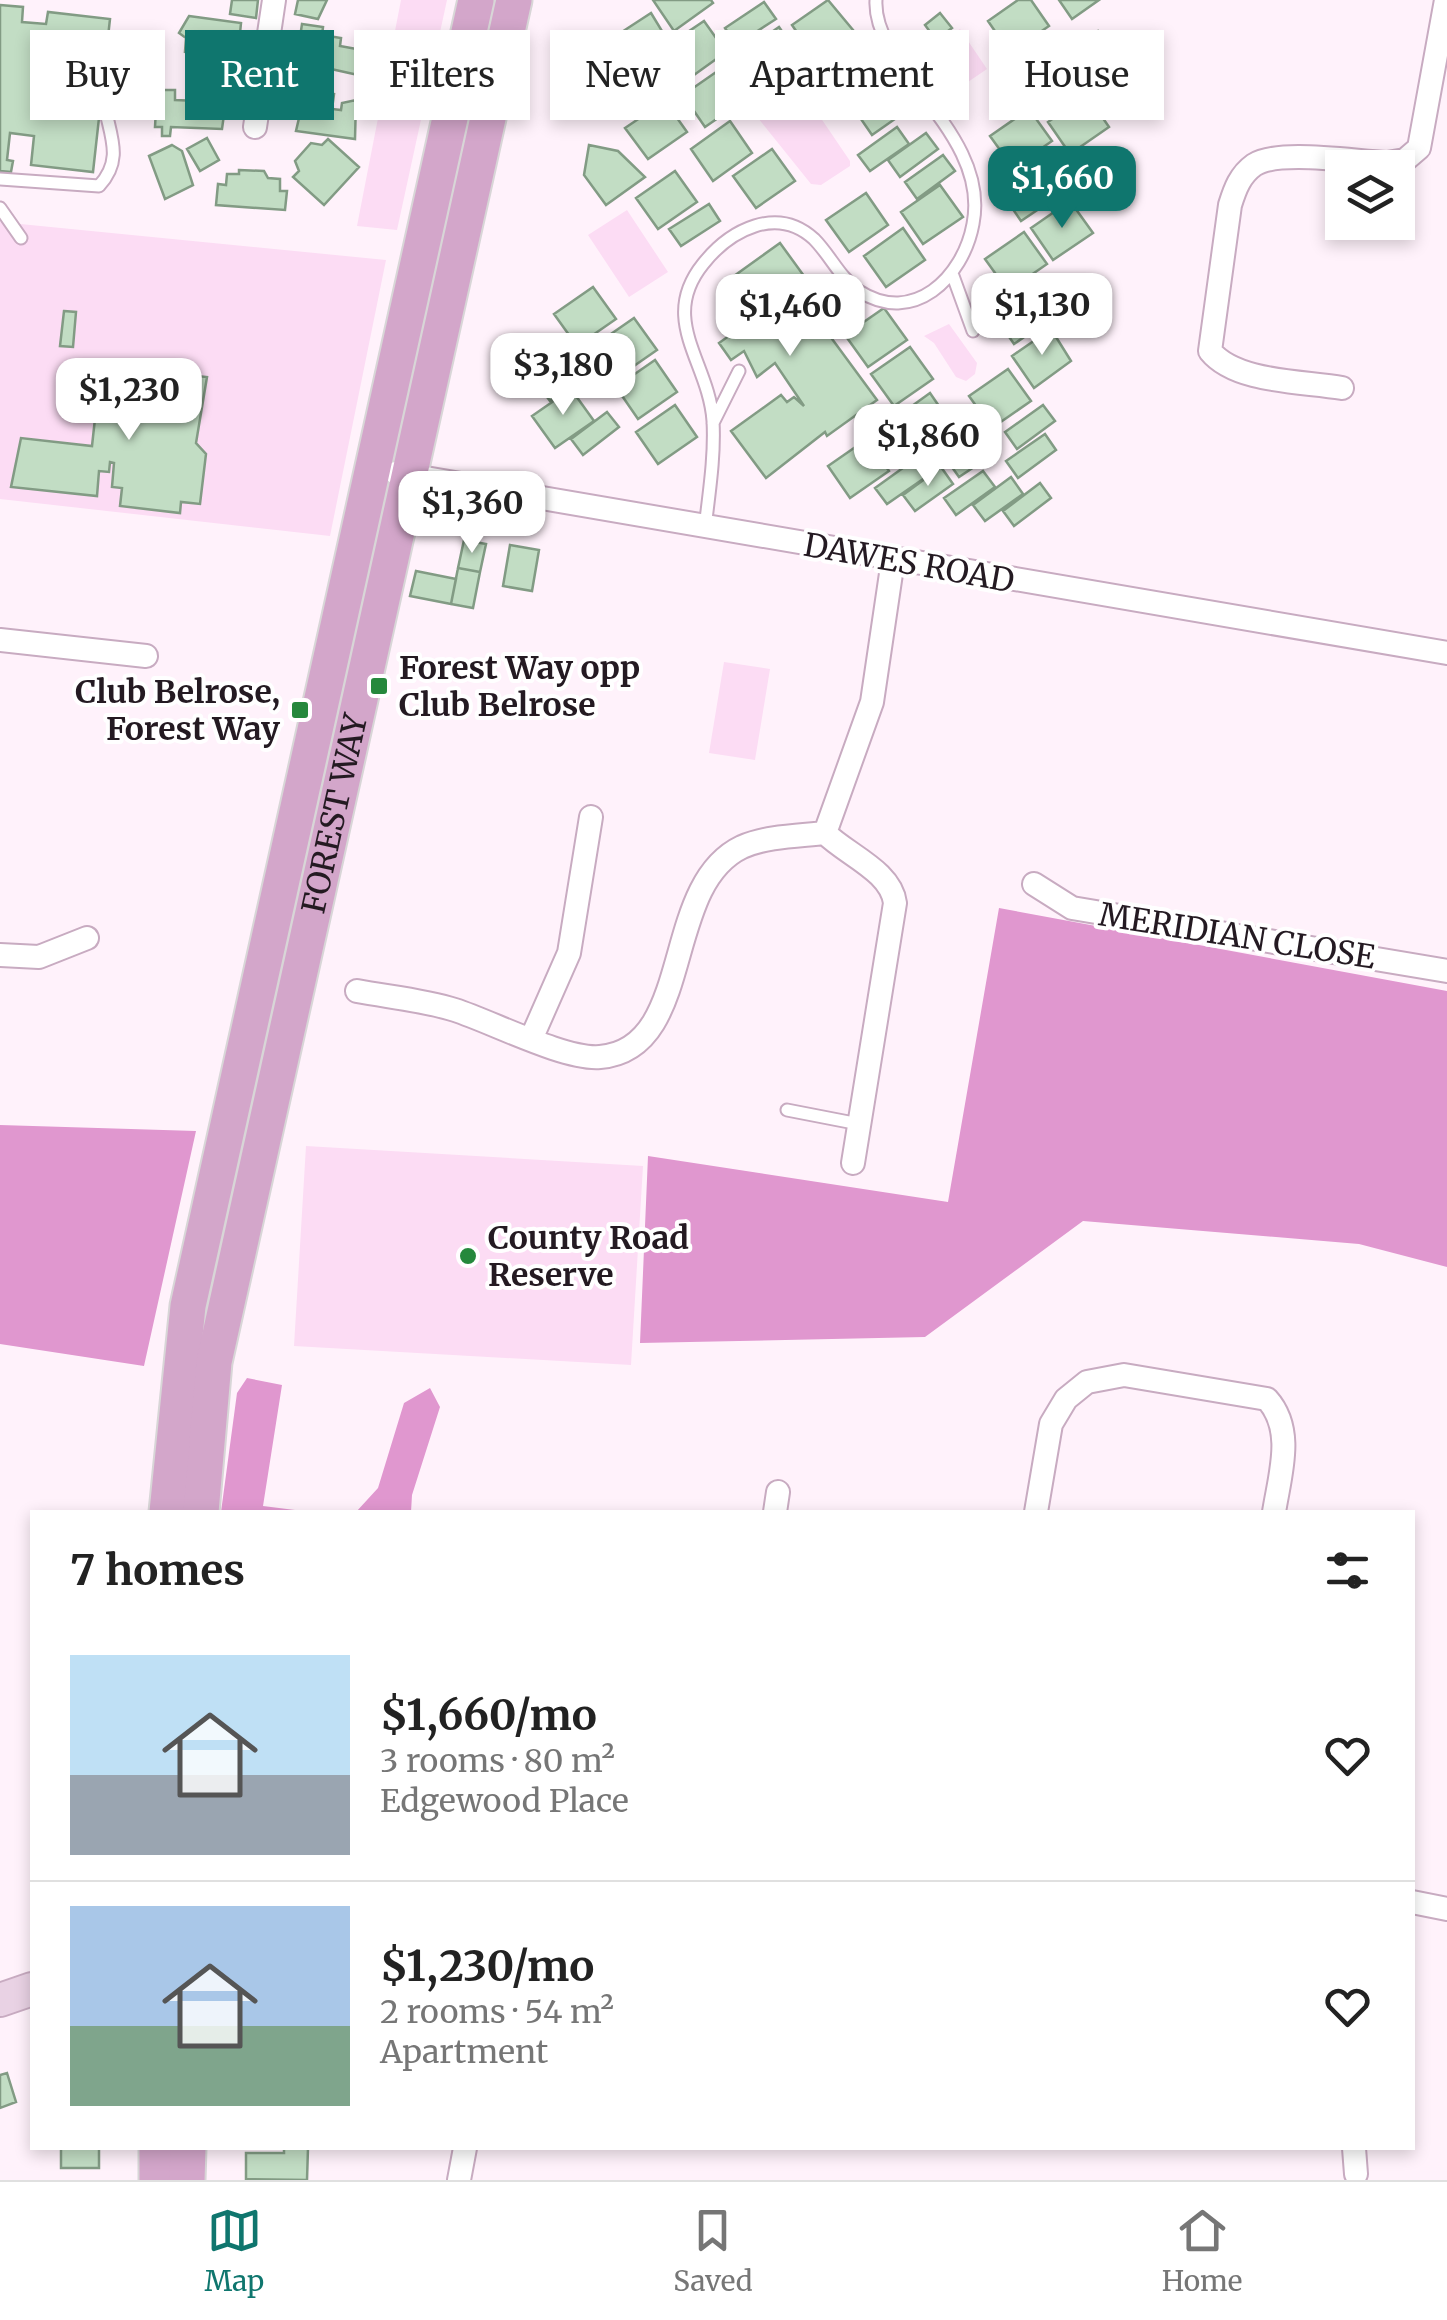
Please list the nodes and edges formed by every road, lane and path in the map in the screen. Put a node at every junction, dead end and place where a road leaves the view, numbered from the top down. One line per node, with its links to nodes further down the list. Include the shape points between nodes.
1 (274, 0): 7 (street)
2 (476, 0): 16 (main road, FOREST WAY)
3 (514, 0): 17 (main road, FOREST WAY)
4 (876, 0): 11 (lane, via 882,32 959,146 970,174 974,223)
5 (1446, 0): 14 (street, via 1420,148 1387,163 1272,158 1237,183 1230,205 1210,351 1238,370)
6 (108, 120): 8 (lane, via 116,150 98,186)
7 (255, 127)
8 (0, 179)
9 (0, 208): 10 (lane)
10 (21, 238)
11 (953, 276): 12 (lane); 15 (lane, via 932,294 876,300 854,288 795,226 771,221 748,228 702,265 682,315 708,382)
12 (973, 332)
13 (739, 372): 15 (lane)
14 (1342, 388)
15 (713, 423): 18 (lane)
16 (372, 469): 17 (street, DAWES ROAD); 34 (main road, FOREST WAY, via 188,1306)
17 (409, 476): 18 (street, DAWES ROAD); 35 (main road, FOREST WAY, via 214,1362)
18 (705, 528): 19 (street, DAWES ROAD)
19 (894, 560): 21 (street, DAWES ROAD); 24 (street, via 872,702)
20 (0, 640): 22 (street)
21 (1447, 653)
22 (146, 656)
23 (591, 817): 30 (street, via 569,953)
24 (825, 833): 30 (street, via 742,847 703,879 667,994 636,1042 601,1057); 32 (street, via 894,889)
25 (1034, 884): 28 (street, MERIDIAN CLOSE, via 1072,908)
26 (87, 938): 27 (street, via 39,957)
27 (0, 955)
28 (1447, 970)
29 (357, 991): 30 (street, via 450,1008)
30 (532, 1038)
31 (786, 1110): 32 (lane)
32 (859, 1124): 33 (street)
33 (854, 1163)
34 (167, 1510)
35 (201, 1510)
36 (1036, 1510): 37 (street, via 1052,1424 1066,1399 1088,1382 1124,1374 1267,1399 1284,1428)
37 (1274, 1510)
38 (1415, 1903): 39 (street)
39 (1447, 1908)
40 (30, 1990): 41 (street)
41 (0, 2000)
42 (157, 2150): 47 (main road)
43 (188, 2150): 48 (main road)
44 (465, 2150): 49 (street)
45 (1354, 2150): 46 (street)
46 (1356, 2174)
47 (157, 2180)
48 (187, 2180)
49 (459, 2180)

